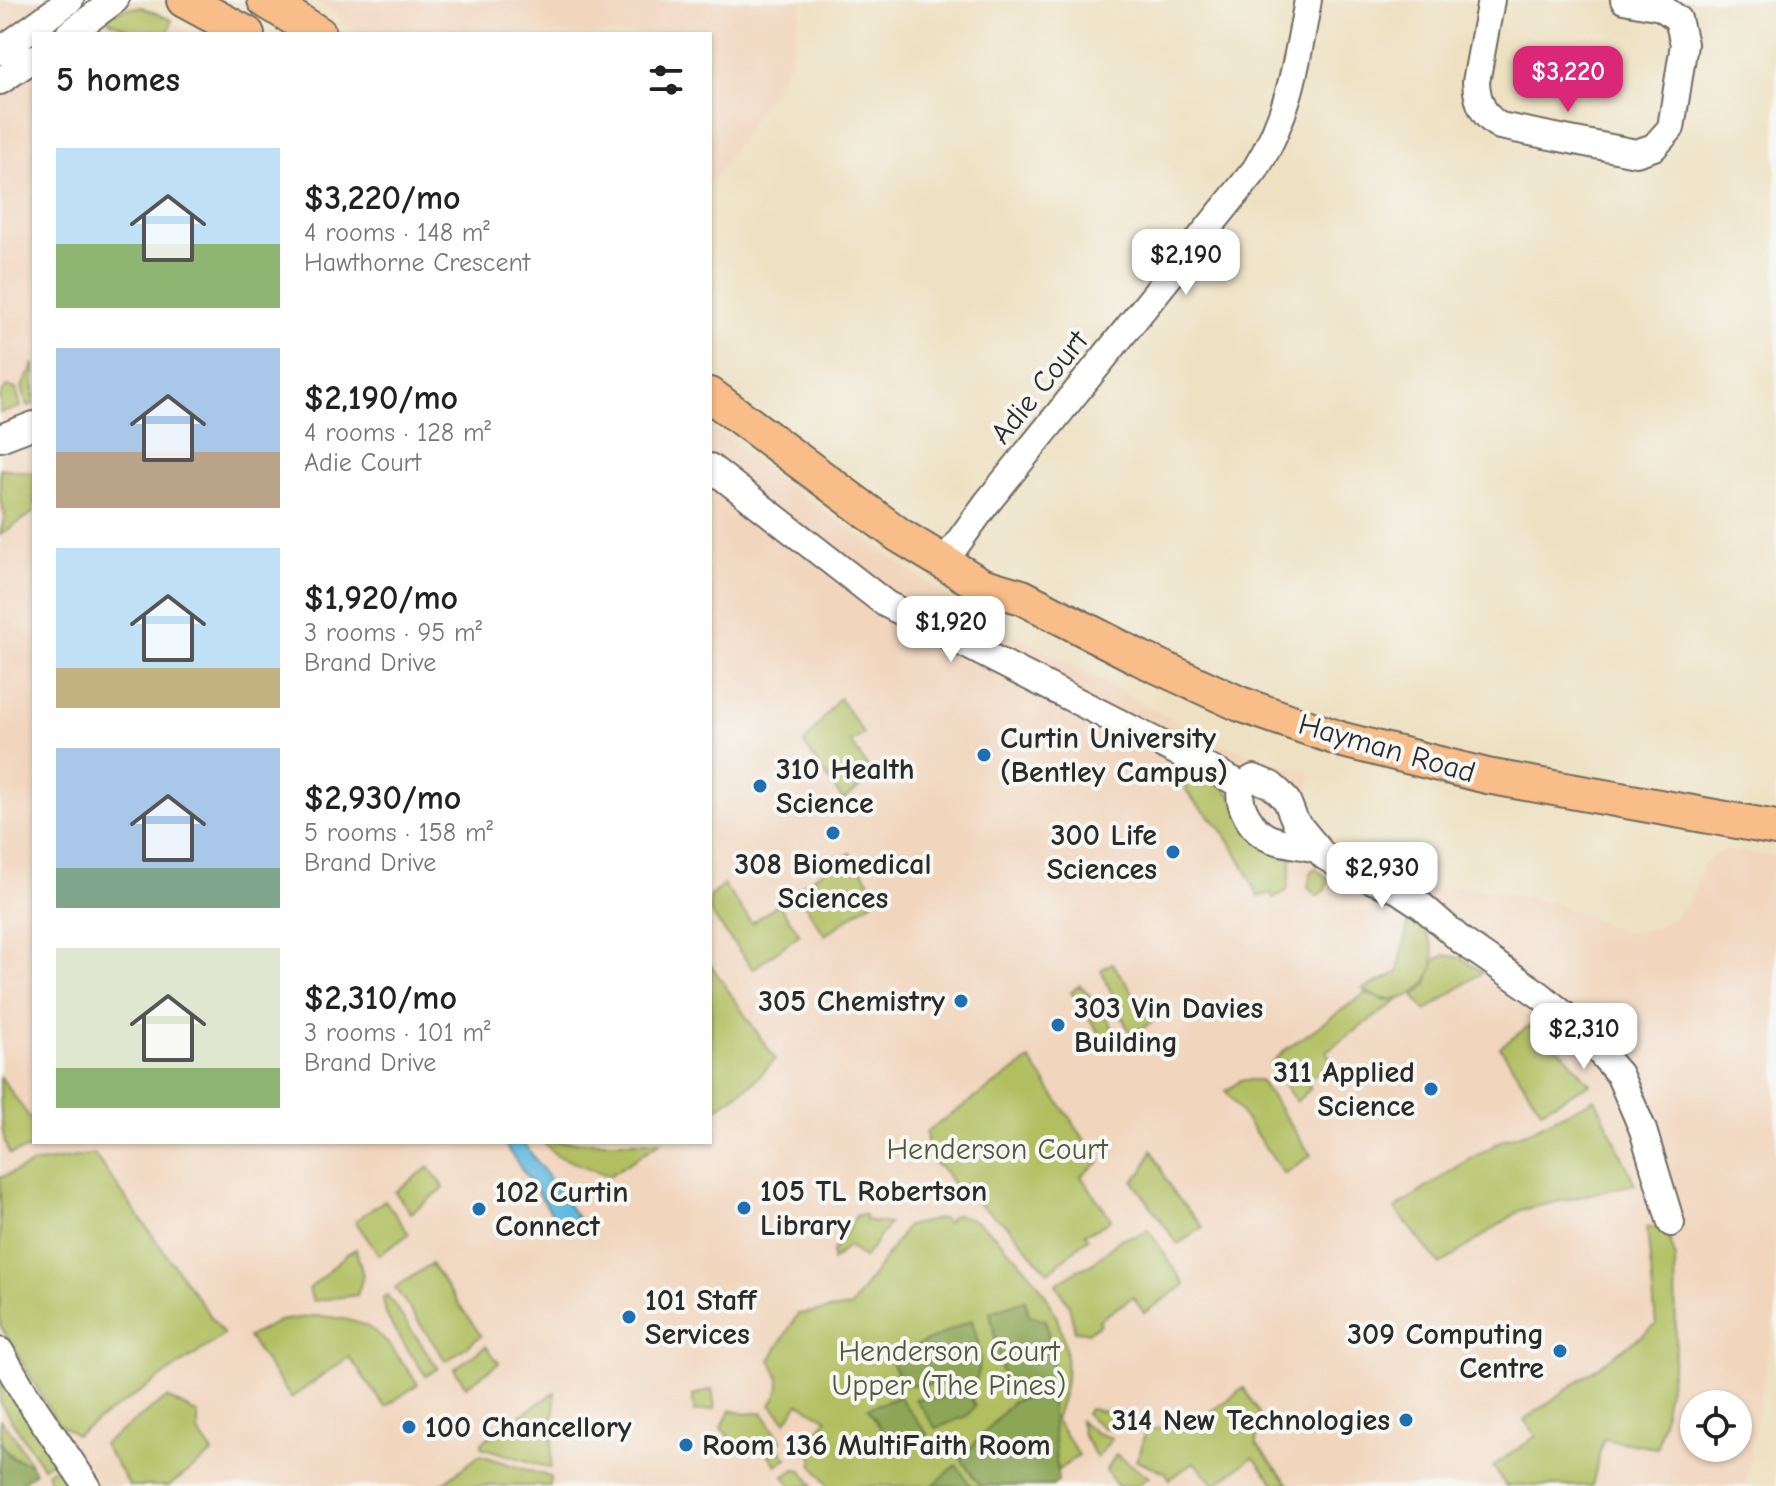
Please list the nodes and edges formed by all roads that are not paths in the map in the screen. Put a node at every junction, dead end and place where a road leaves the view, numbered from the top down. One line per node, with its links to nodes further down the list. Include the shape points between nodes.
1 (70, 0): 11 (street)
2 (115, 0): 8 (street)
3 (184, 0): 9 (main road)
4 (265, 0): 10 (main road)
5 (1308, 0): 19 (street, Adie Court, via 1284,115 1255,170)
6 (1491, 0): 7 (street, via 1476,82 1490,120 1636,153 1646,151 1671,128 1684,44 1678,19)
7 (1638, 1)
8 (72, 32)
9 (243, 32)
10 (316, 32)
11 (0, 51)
12 (32, 59): 13 (street)
13 (0, 81)
14 (712, 370): 19 (main road, Hayman Road, via 913,517)
15 (712, 396): 19 (main road, Hayman Road, via 899,535)
16 (32, 426): 17 (street)
17 (0, 438)
18 (712, 469): 20 (street, via 886,604)
19 (950, 553): 21 (main road, Hayman Road, via 995,567 1022,597 1140,658 1240,704 1343,740 1500,779)
20 (1242, 785): 22 (street, via 1241,802 1264,834); 22 (street, via 1254,778 1287,801)
21 (1776, 828)
22 (1286, 830): 23 (street, via 1336,865 1410,898 1574,1023 1619,1074 1643,1130)
23 (1671, 1223)
24 (0, 1351): 25 (street)
25 (87, 1486)

